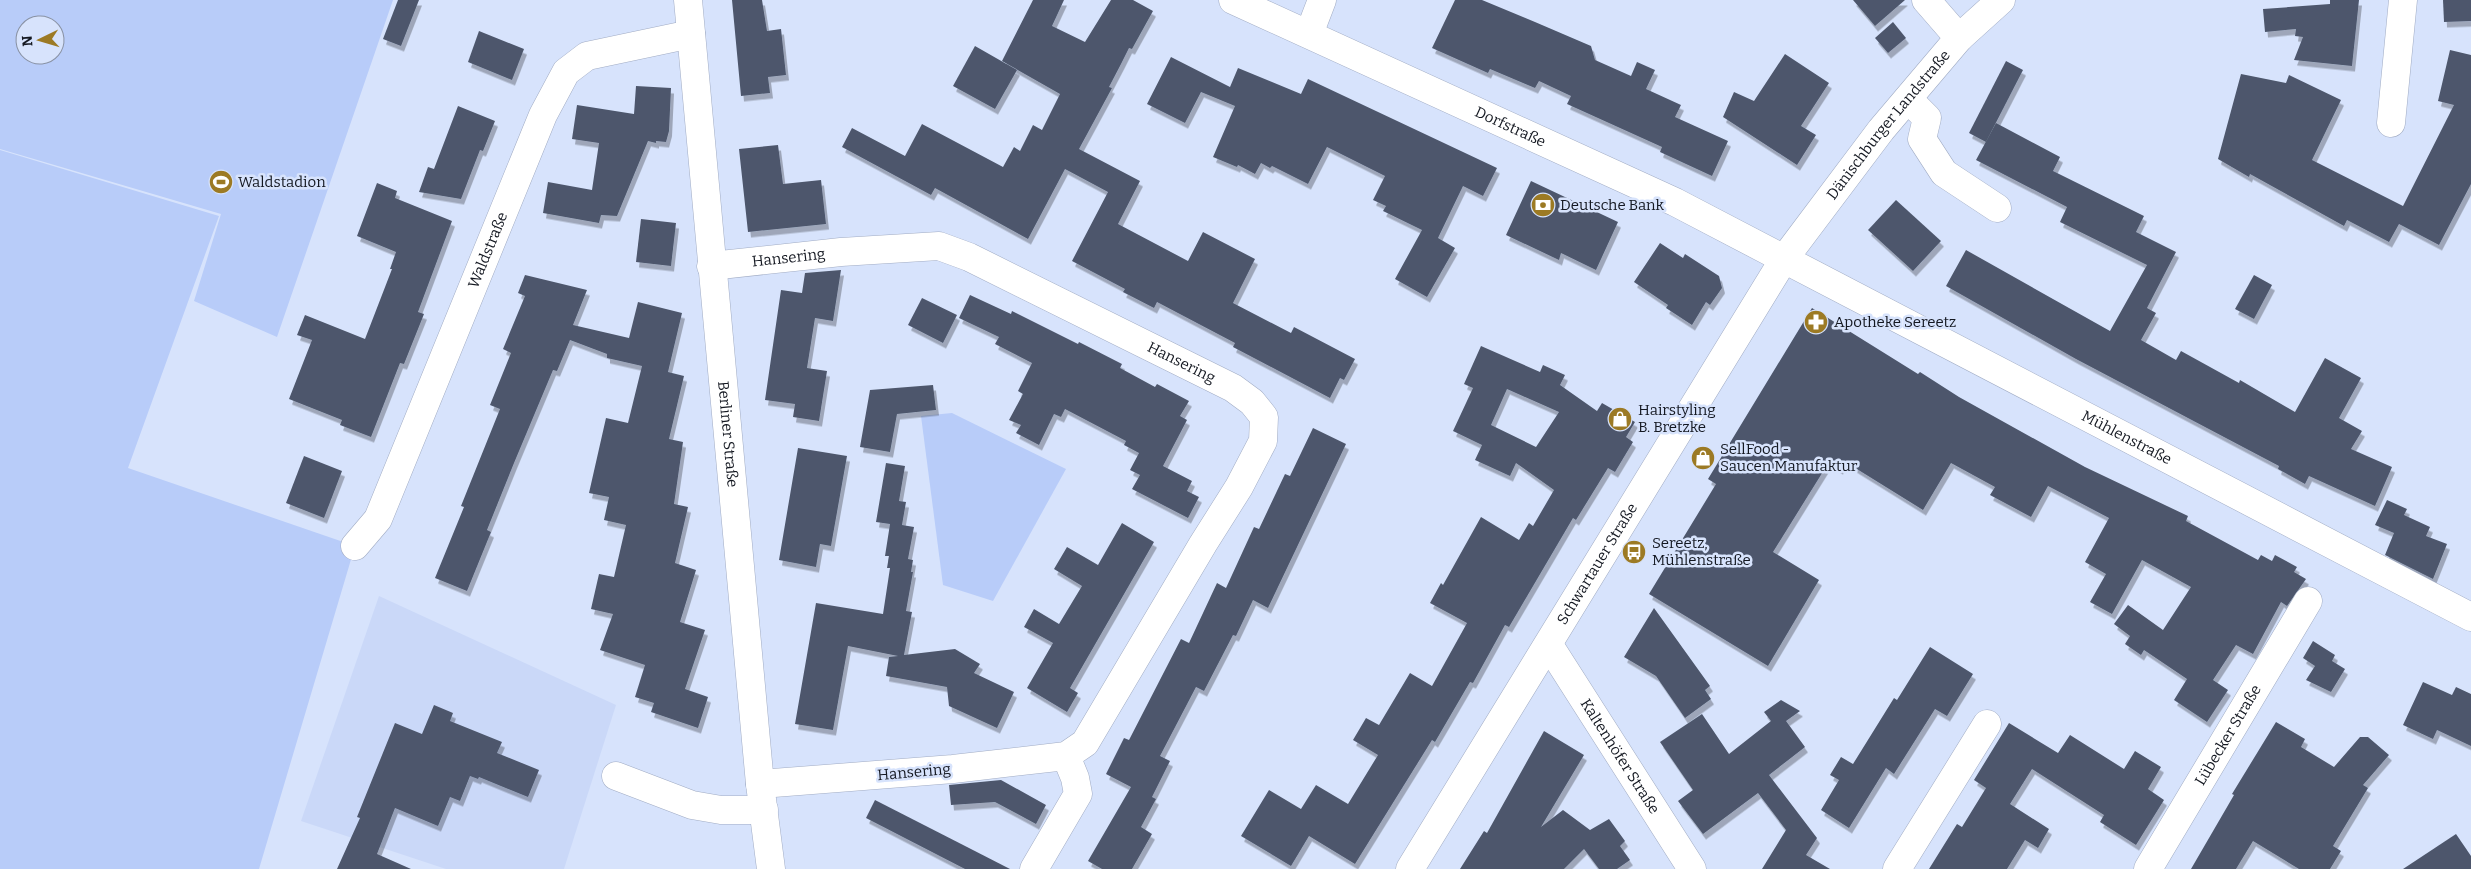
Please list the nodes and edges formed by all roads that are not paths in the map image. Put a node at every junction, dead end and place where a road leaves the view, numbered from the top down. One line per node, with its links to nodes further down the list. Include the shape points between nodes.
1 (688, 0): 7 (street, Berliner Straße)
2 (1233, 0): 8 (street, Dorfstraße)
3 (1322, 0): 8 (street)
4 (1926, 0): 9 (street)
5 (2001, 0): 9 (street, Dänischburger Landstraße)
6 (2404, 0): 11 (street)
7 (691, 34): 14 (street, Berliner Straße); 15 (street, Waldstraße, via 587,56 566,72 543,114 378,519)
8 (1309, 34): 13 (street, Dorfstraße, via 1675,202)
9 (1959, 38): 10 (street, Dänischburger Landstraße)
10 (1908, 99): 12 (street, via 1928,118 1922,139 1944,173); 13 (street, Dänischburger Landstraße)
11 (2392, 123)
12 (1997, 208)
13 (1784, 259): 17 (street, Mühlenstraße); 18 (street, Schwartauer Straße)
14 (711, 266): 20 (street, Hansering, via 939,246 969,257 1233,388 1252,402 1264,417 1263,441 1240,486 1085,743); 22 (street, Berliner Straße)
15 (355, 546)
16 (2308, 601): 28 (street, Lübecker Straße)
17 (2471, 617)
18 (1550, 645): 25 (street, Schwartauer Straße); 26 (street, Kaltenhöfer Straße)
19 (1987, 724): 27 (street)
20 (1066, 756): 22 (street, Hansering); 24 (street, via 1078,794)
21 (616, 776): 22 (street, Hansering, via 692,805 721,810)
22 (762, 797): 23 (street, Berliner Straße)
23 (771, 869)
24 (1034, 869)
25 (1410, 869)
26 (1692, 869)
27 (1896, 869)
28 (2148, 869)

